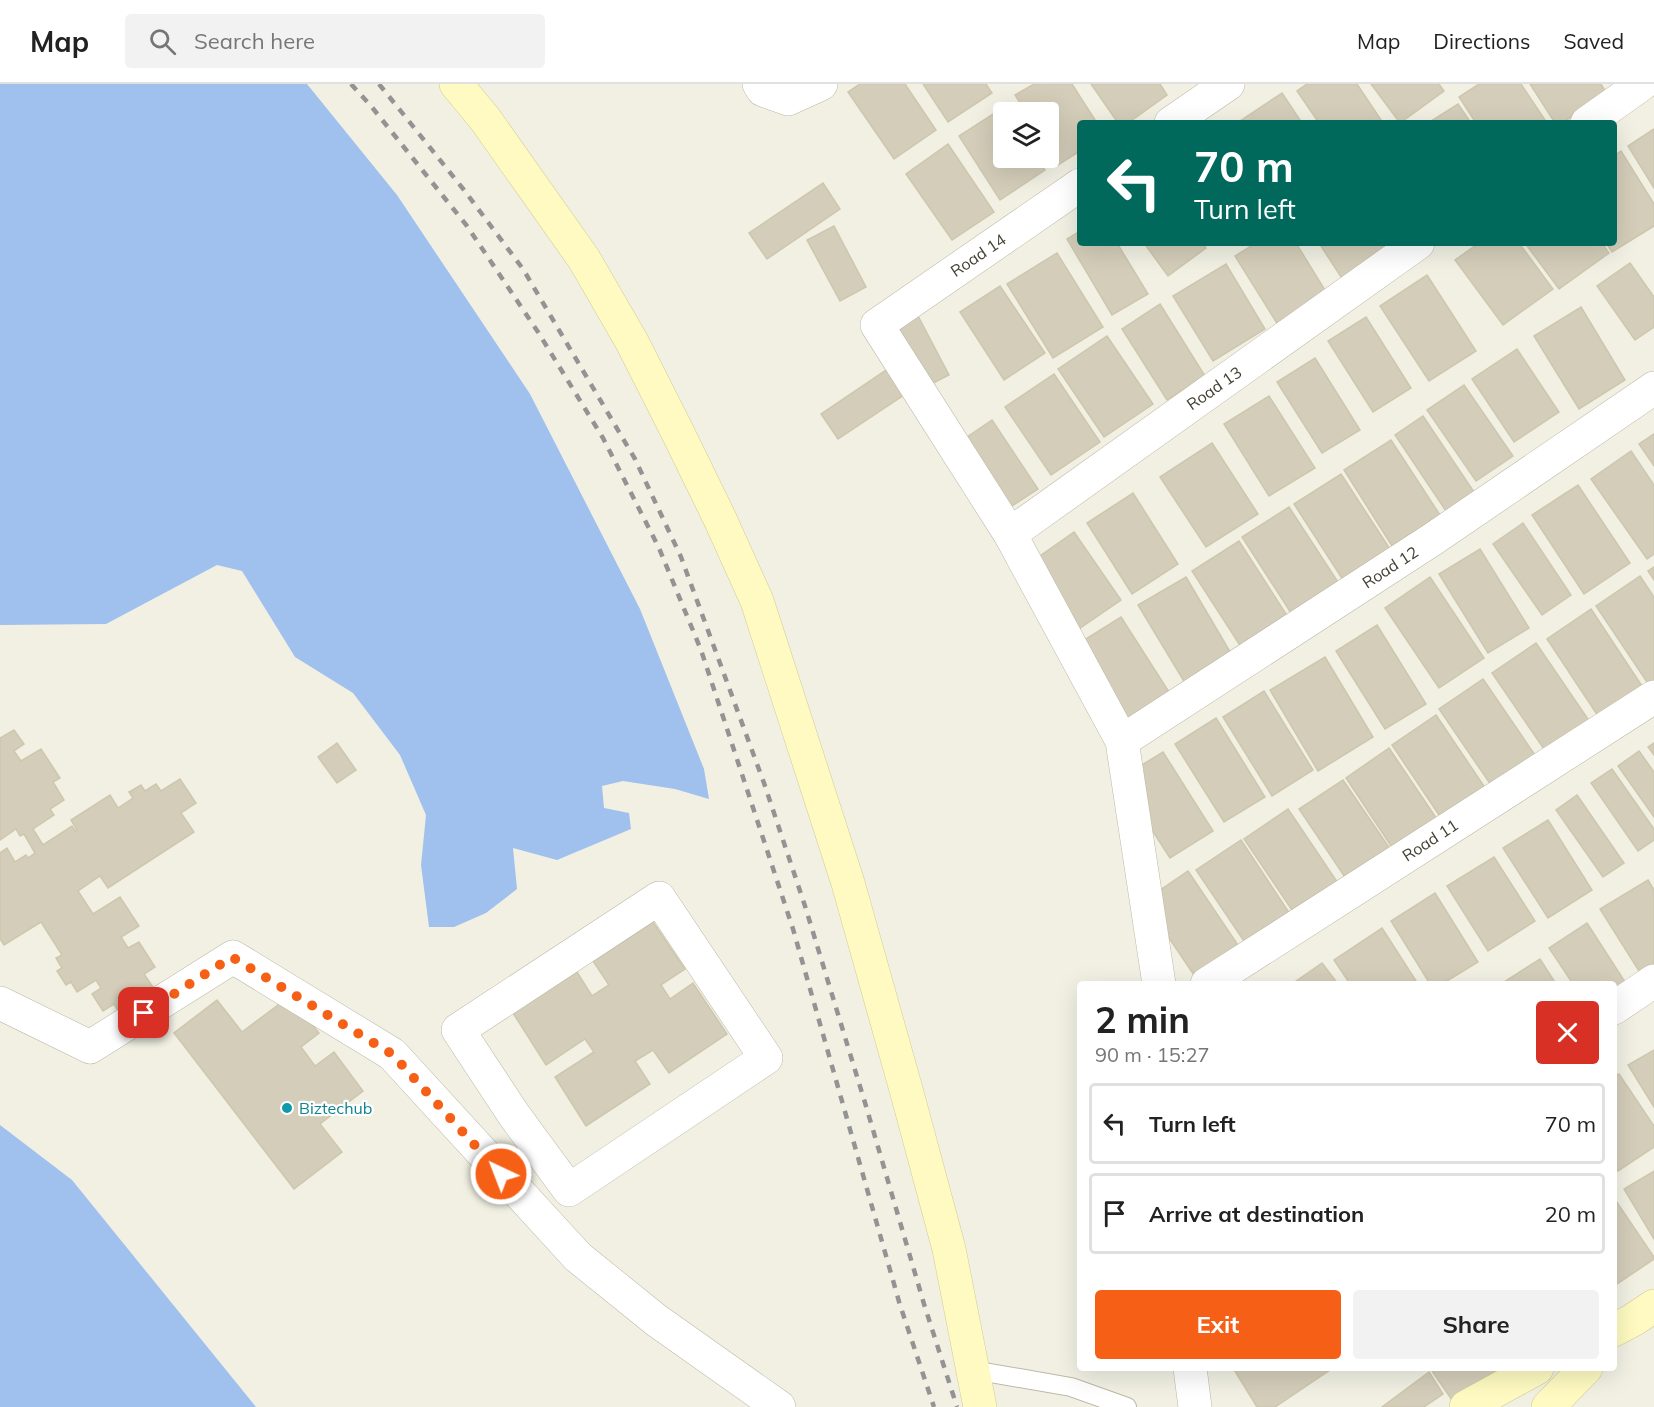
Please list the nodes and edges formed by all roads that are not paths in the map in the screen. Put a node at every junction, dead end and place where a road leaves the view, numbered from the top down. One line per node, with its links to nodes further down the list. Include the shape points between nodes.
1 (456, 84): 21 (main road, via 584,259 632,342 757,601 857,916 949,1249)
2 (759, 84): 3 (street, via 763,90 788,99)
3 (821, 84)
4 (1228, 84): 6 (street)
5 (1642, 84): 7 (street)
6 (1175, 120)
7 (1591, 120)
8 (1077, 187): 11 (street, Road 14, via 877,325)
9 (1414, 246): 11 (street, Road 13)
10 (1654, 388): 13 (street, Road 12, via 1433,539)
11 (1010, 534): 13 (street)
12 (1654, 697): 15 (street, Road 11)
13 (1122, 741): 14 (street)
14 (1159, 981)
15 (1212, 981)
16 (1654, 981): 18 (street)
17 (0, 1003): 20 (street, via 90,1047 232,957 392,1054)
18 (1617, 1006)
19 (514, 1115): 19 (street, via 458,1030 659,898 766,1059 569,1190); 20 (street)
20 (474, 1145): 25 (street, via 578,1257 656,1320)
21 (973, 1370): 26 (main road); 27 (lane, via 1071,1388)
22 (1190, 1371): 28 (street)
23 (1532, 1371): 29 (main road)
24 (1583, 1371): 30 (main road)
25 (779, 1407)
26 (980, 1407)
27 (1127, 1407)
28 (1195, 1407)
29 (1466, 1407)
30 (1548, 1407)

